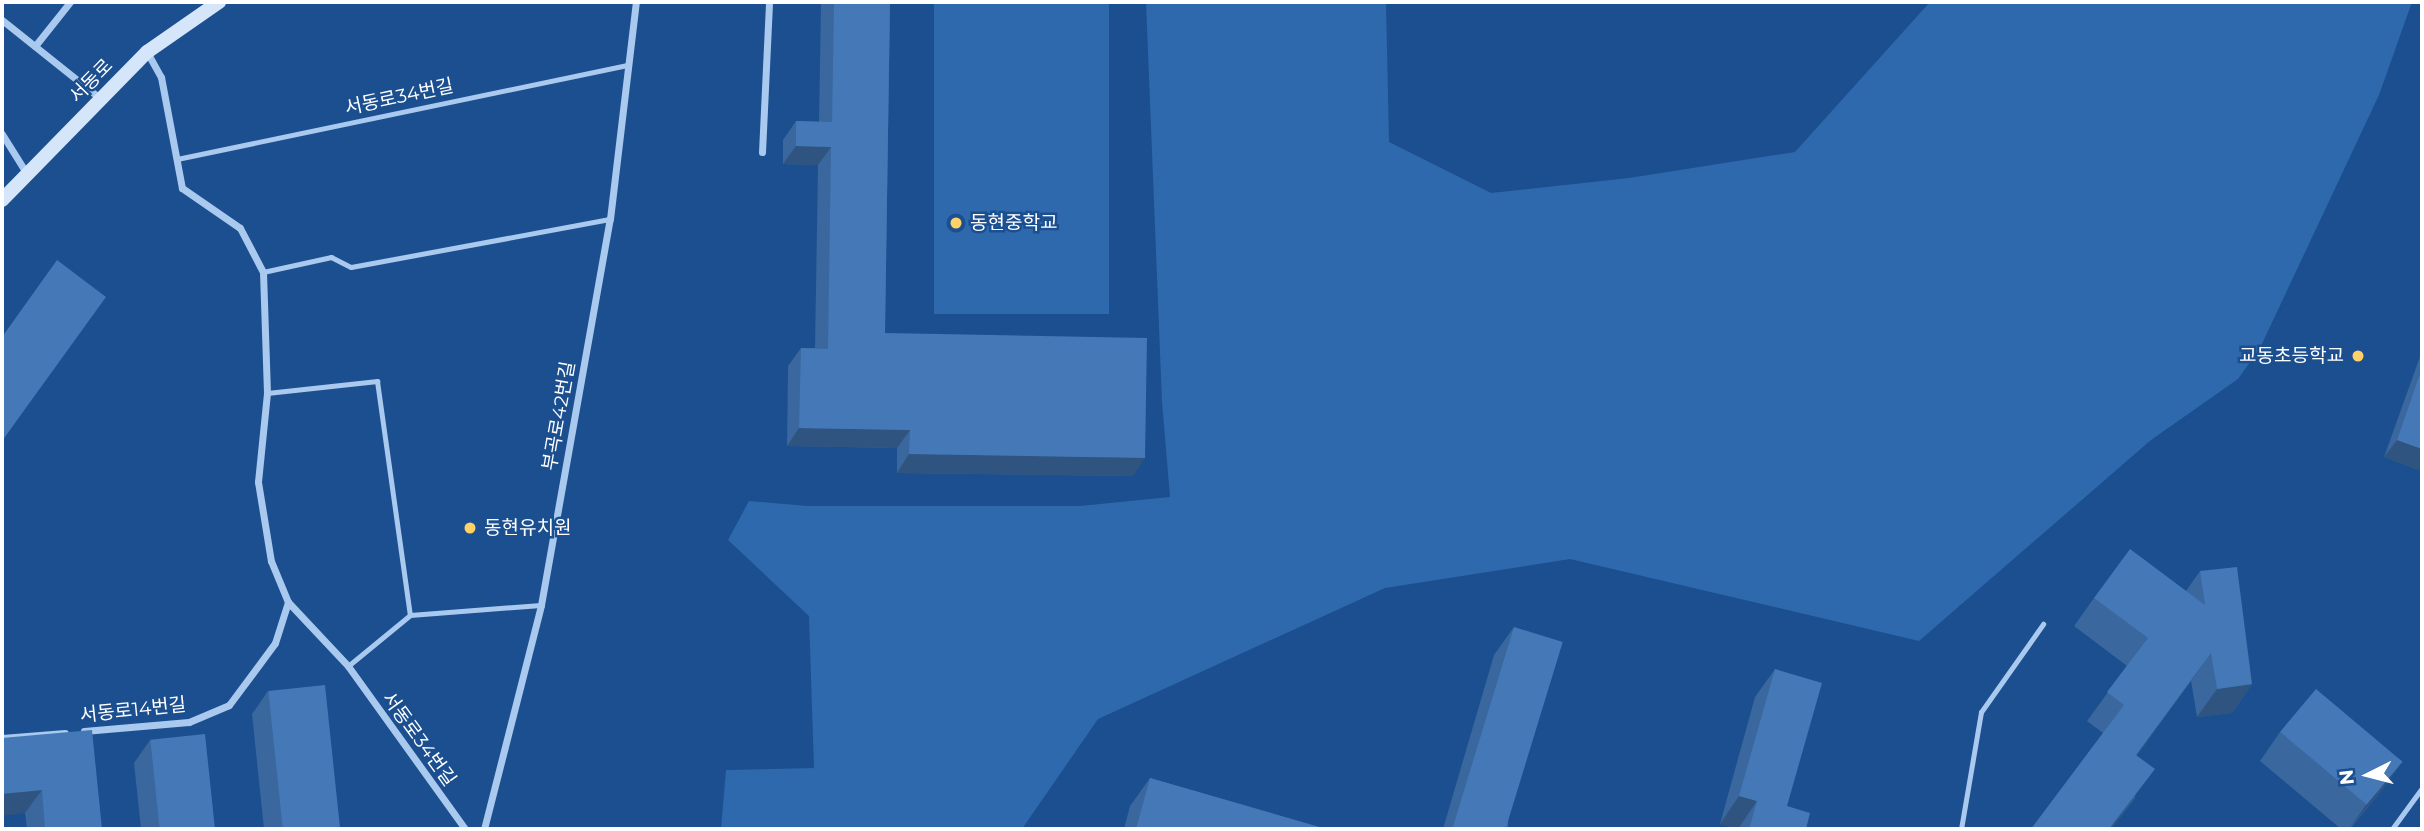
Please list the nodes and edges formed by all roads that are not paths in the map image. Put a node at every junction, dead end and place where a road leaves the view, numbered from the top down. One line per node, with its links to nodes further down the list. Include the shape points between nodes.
1 (70, 2): 6 (street)
2 (219, 2): 7 (street, 서동로)
3 (636, 2): 8 (street, 부곡로42번길)
4 (769, 2): 11 (street)
5 (2, 20): 6 (street)
6 (35, 46): 9 (street)
7 (147, 52): 9 (street, 서동로); 12 (street, 서동로34번길, via 161,77)
8 (627, 65): 12 (lane, 서동로34번길); 15 (street, 부곡로42번길)
9 (101, 99): 13 (street, 서동로)
10 (2, 134): 13 (street)
11 (762, 152)
12 (177, 159): 16 (street, 서동로34번길, via 182,188 240,228)
13 (27, 174): 14 (street, 서동로)
14 (2, 201)
15 (610, 219): 16 (lane, via 351,267 331,257); 19 (street, 부곡로42번길)
16 (262, 272): 17 (street, 서동로34번길)
17 (267, 393): 18 (street, 서동로34번길, via 258,482 271,561); 20 (lane, via 377,381)
18 (288, 602): 22 (street, 서동로34번길); 23 (street, 서동로14번길, via 275,643 229,705 189,722)
19 (541, 606): 20 (lane); 26 (street, 부곡로42번길)
20 (410, 615): 22 (lane)
21 (2043, 624): 27 (lane, via 1981,712)
22 (348, 666): 25 (street, 서동로34번길)
23 (2, 738)
24 (2422, 788): 28 (lane)
25 (465, 829)
26 (484, 829)
27 (1961, 829)
28 (2392, 829)

